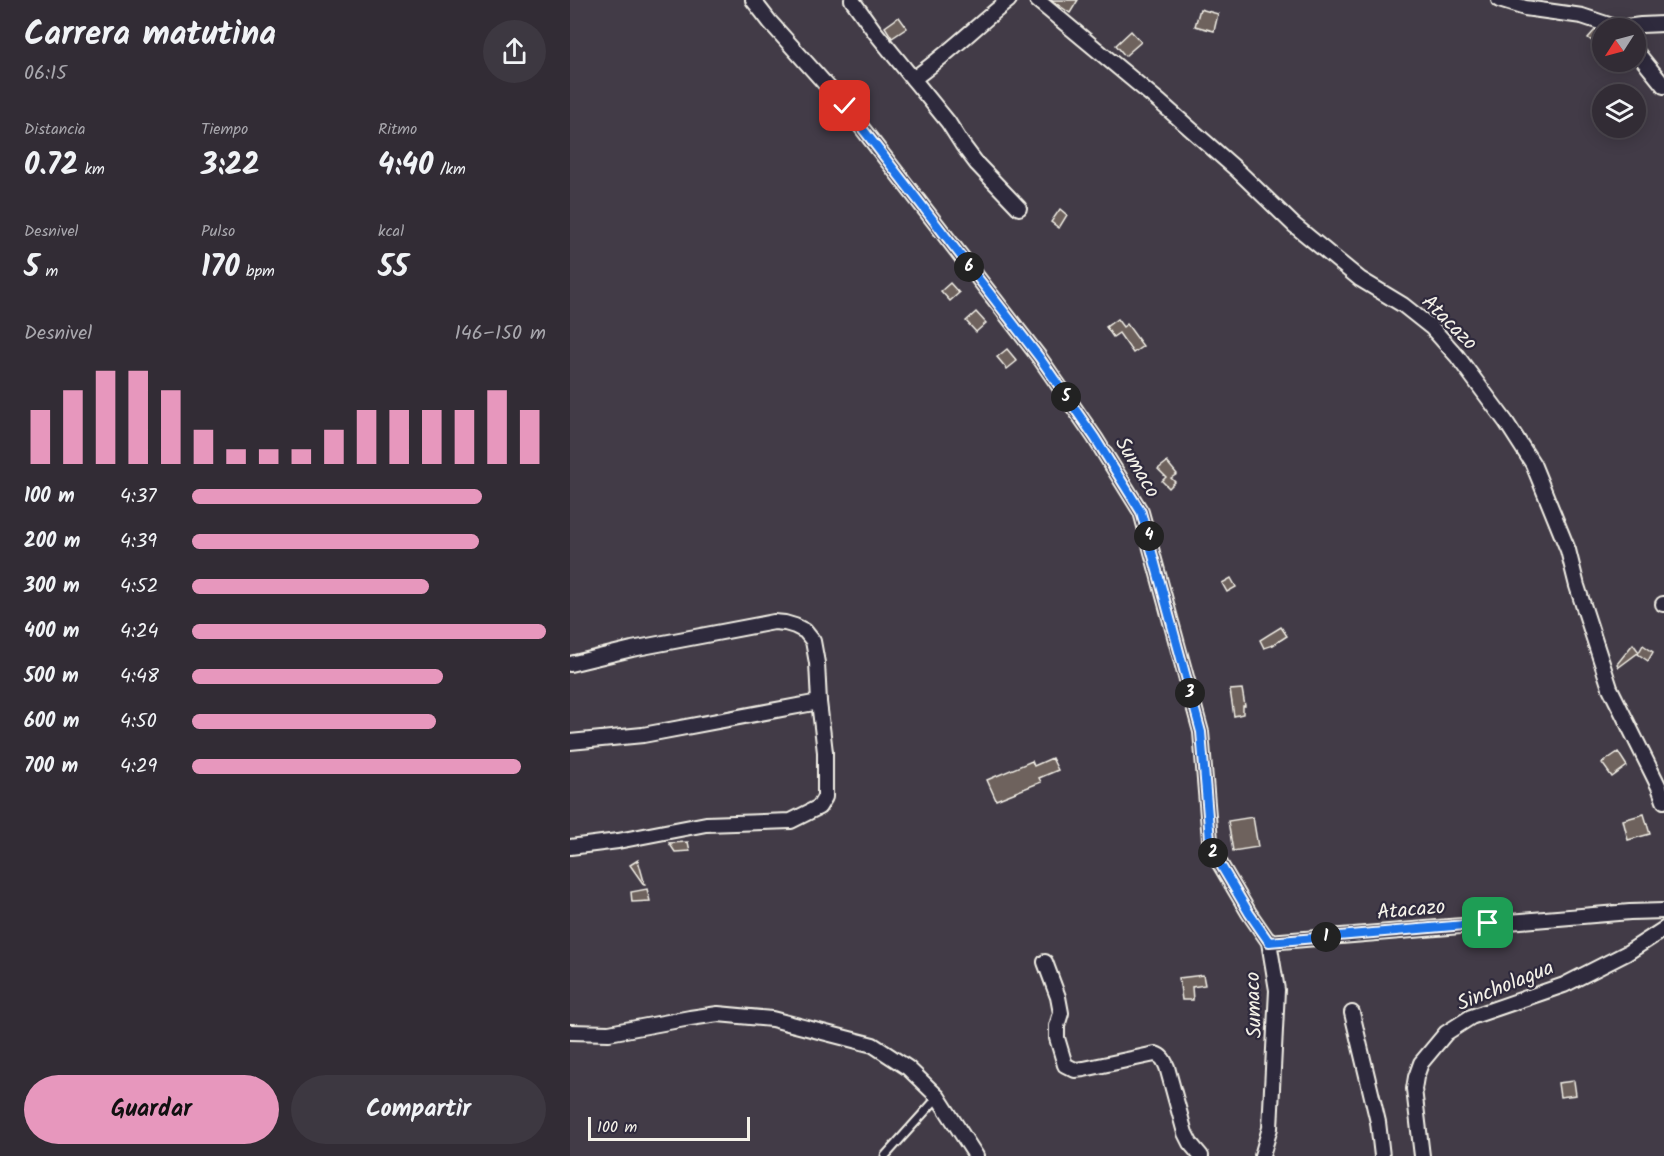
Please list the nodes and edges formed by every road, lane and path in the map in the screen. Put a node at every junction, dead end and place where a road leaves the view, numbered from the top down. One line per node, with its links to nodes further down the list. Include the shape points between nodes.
1 (753, 0): 20 (street, Sumaco, via 845,106 1039,357 1141,512 1201,732 1213,852)
2 (852, 0): 10 (street)
3 (1009, 0): 10 (street)
4 (1037, 0): 16 (street, Atacazo, via 1161,103 1294,225 1360,279 1432,328 1457,356 1533,464 1568,550 1610,688)
5 (1499, 0): 6 (street)
6 (1592, 19)
7 (1664, 24): 8 (street)
8 (1646, 26)
9 (1646, 64): 11 (street)
10 (914, 79): 12 (street, via 977,164)
11 (1664, 86)
12 (1019, 207)
13 (570, 664): 14 (street, via 774,622 785,623 804,631 813,641)
14 (819, 702): 15 (street, via 643,735); 17 (street, via 825,797 814,811 791,821 706,824)
15 (570, 742)
16 (1664, 801)
17 (570, 847)
18 (1664, 911): 20 (street, Atacazo)
19 (1664, 929): 30 (street, Sincholagua, via 1564,985 1471,1017 1446,1033 1421,1063 1416,1077)
20 (1269, 942): 28 (street, Sumaco, via 1277,990 1270,1128)
21 (1045, 962): 27 (street, via 1058,997 1061,1013 1057,1038 1065,1065 1075,1070 1160,1056 1167,1067 1185,1133)
22 (1352, 1013): 29 (street, via 1378,1122)
23 (570, 1032): 24 (street, via 609,1033 718,1014 772,1019 873,1045 908,1068)
24 (938, 1097): 25 (lane); 26 (street)
25 (885, 1156)
26 (976, 1156)
27 (1202, 1156)
28 (1262, 1156)
29 (1382, 1156)
30 (1422, 1156)

